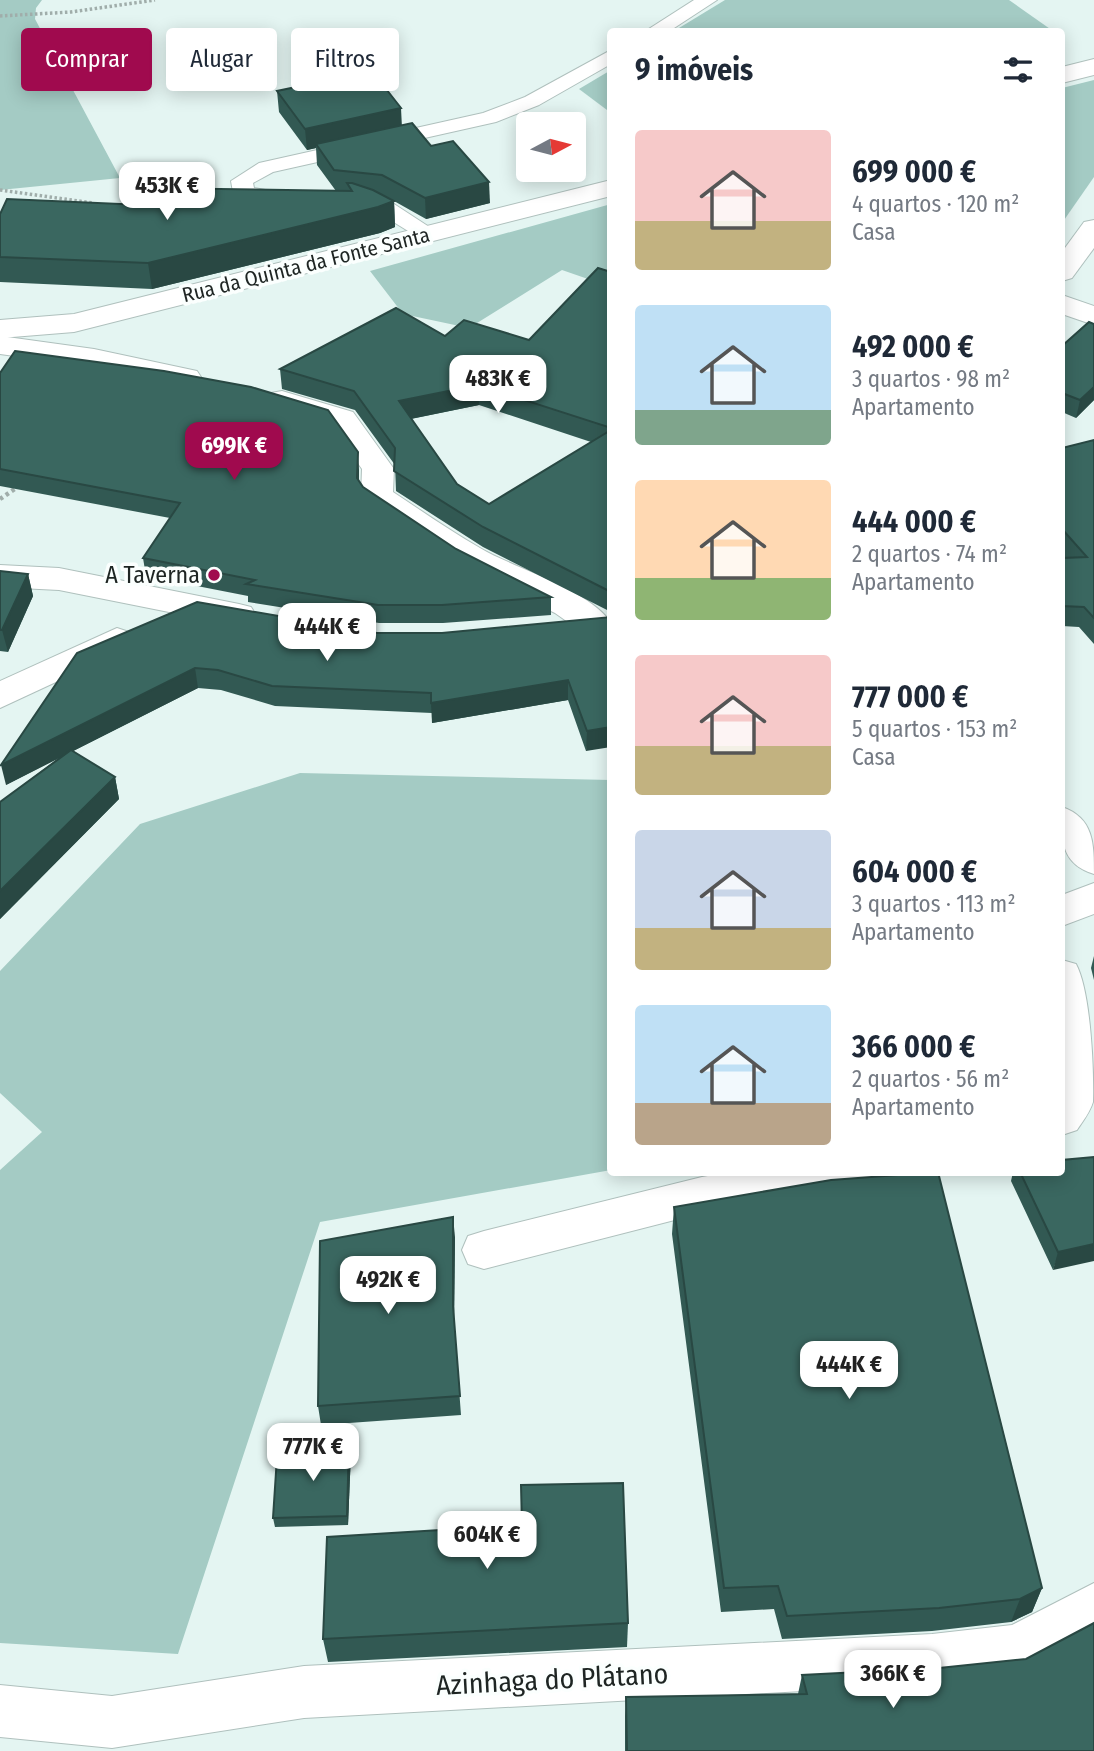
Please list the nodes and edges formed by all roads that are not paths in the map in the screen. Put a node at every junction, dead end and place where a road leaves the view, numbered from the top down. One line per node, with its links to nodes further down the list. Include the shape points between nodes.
1 (708, 0): 2 (lane)
2 (660, 28)
3 (607, 58): 7 (lane, via 532,101 489,118 266,167 242,181 244,192 252,196)
4 (1094, 67): 5 (street)
5 (1065, 74)
6 (607, 189): 10 (street, Rua da Quinta da Fonte Santa)
7 (303, 200)
8 (341, 200): 10 (lane, via 373,202)
9 (1094, 228): 11 (street)
10 (429, 234): 14 (street, Rua da Quinta da Fonte Santa, via 74,323)
11 (1065, 268)
12 (1065, 305): 13 (street)
13 (1094, 316)
14 (0, 330)
15 (0, 345): 16 (street)
16 (213, 383)
17 (251, 392): 21 (street, via 342,419 378,469 377,496 470,557)
18 (0, 576): 19 (street, via 59,579)
19 (189, 606): 20 (street); 23 (street)
20 (269, 620)
21 (605, 621): 22 (street)
22 (540, 629)
23 (0, 696)
24 (1065, 825): 25 (street)
25 (1094, 860)
26 (1094, 898): 27 (street)
27 (1065, 910)
28 (1065, 987): 29 (street, via 1080,1048 1071,1108)
29 (1065, 1115)
30 (834, 1176): 31 (street, via 702,1195)
31 (484, 1250)
32 (1094, 1607): 33 (street, Azinhaga do Plátano, via 1018,1650 932,1659 304,1692 112,1722)
33 (0, 1711)

